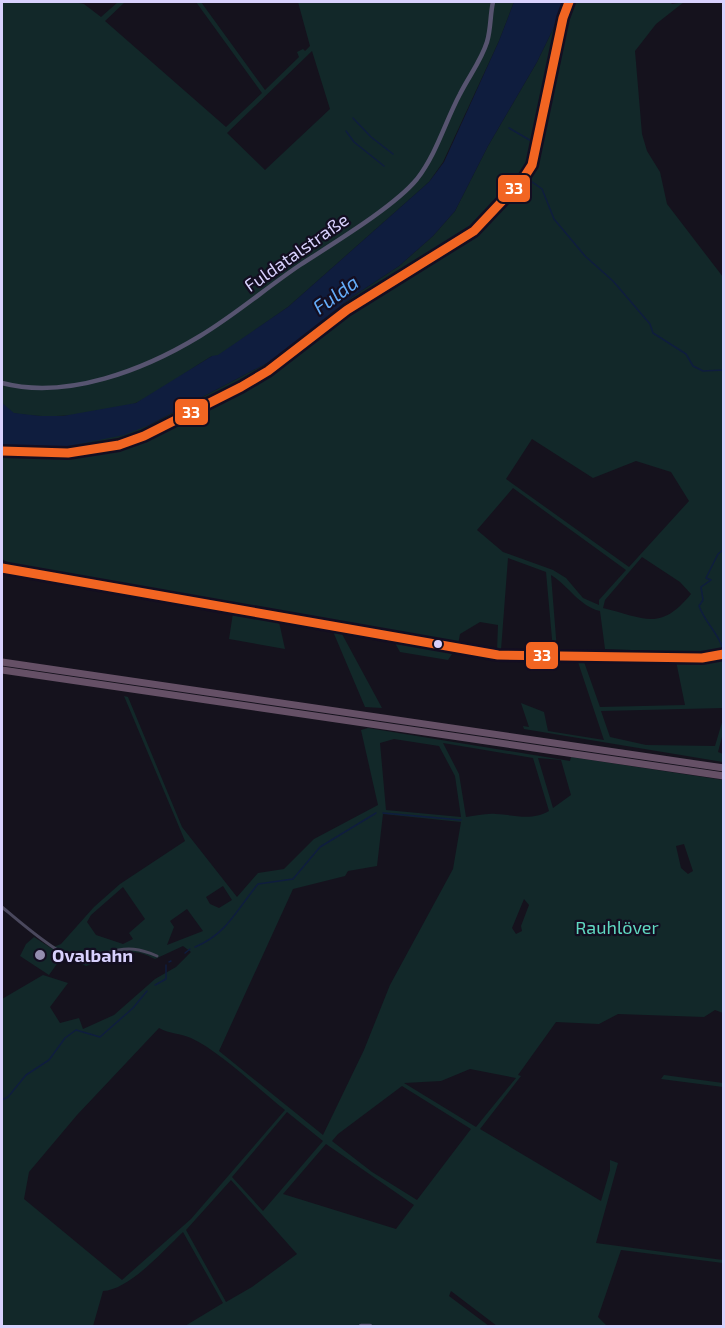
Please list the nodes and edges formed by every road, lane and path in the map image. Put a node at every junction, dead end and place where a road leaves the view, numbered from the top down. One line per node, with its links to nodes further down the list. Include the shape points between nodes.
1 (493, 2): 3 (main road, Fuldatalstraße, via 488,40 431,159 415,181 387,204 218,324 165,355 84,383 51,388)
2 (569, 2): 4 (main road, via 532,165 474,231 347,310 268,370 144,436 119,445 68,453)
3 (2, 383)
4 (2, 450)
5 (2, 568): 6 (main road, via 498,655 702,658)
6 (723, 654)
7 (2, 662): 9 (highway)
8 (2, 670): 10 (highway)
9 (723, 768)
10 (723, 776)
11 (2, 907): 12 (street, via 45,941 84,961 125,949)
12 (158, 956)
13 (361, 1326): 14 (main road)
14 (370, 1326)

